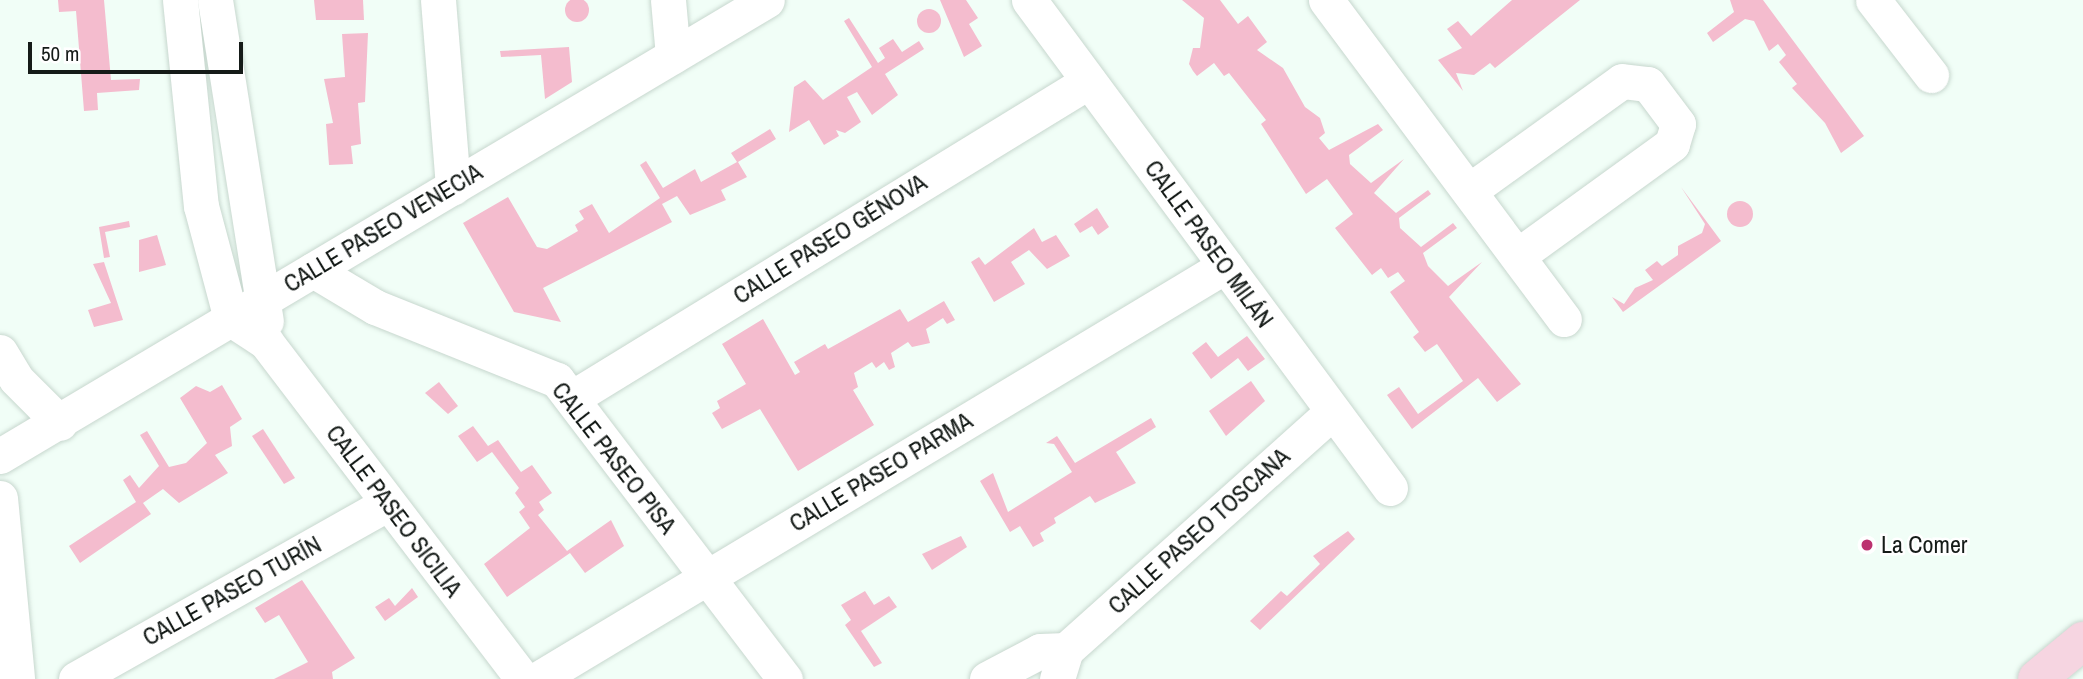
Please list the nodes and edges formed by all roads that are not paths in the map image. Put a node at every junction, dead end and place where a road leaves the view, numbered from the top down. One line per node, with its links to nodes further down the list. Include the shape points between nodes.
1 (180, 0): 18 (street, via 201,206)
2 (215, 0): 17 (street, via 242,191)
3 (438, 0): 12 (street)
4 (668, 0): 9 (street)
5 (1029, 0): 11 (street, CALLE PASEO MILÁN)
6 (762, 1): 9 (street, CALLE PASEO VENECIA)
7 (1875, 1): 10 (street)
8 (1334, 3): 13 (street)
9 (673, 56): 12 (street, CALLE PASEO VENECIA)
10 (1931, 75)
11 (1089, 80): 15 (street, CALLE PASEO MILÁN); 22 (street, CALLE PASEO GÉNOVA)
12 (453, 187): 16 (street, CALLE PASEO VENECIA)
13 (1469, 191): 14 (street); 14 (street, via 1622,81 1648,84 1678,124 1672,144)
14 (1517, 257): 19 (street)
15 (1225, 266): 23 (street, CALLE PASEO MILÁN); 29 (street, CALLE PASEO PARMA)
16 (313, 270): 17 (street, CALLE PASEO VENECIA); 22 (street, CALLE PASEO PISA, via 375,307 556,380)
17 (266, 299): 18 (street, CALLE PASEO VENECIA); 20 (street)
18 (231, 319): 20 (street, CALLE PASEO SICILIA); 24 (street, CALLE PASEO VENECIA)
19 (1564, 319)
20 (266, 342): 28 (street, CALLE PASEO SICILIA)
21 (0, 352): 24 (street, via 16,379)
22 (572, 398): 29 (street, CALLE PASEO PISA)
23 (1333, 411): 26 (street, CALLE PASEO MILÁN); 31 (street, CALLE PASEO TOSCANA)
24 (60, 423): 25 (street, CALLE PASEO VENECIA)
25 (0, 456)
26 (1390, 488)
27 (0, 498): 32 (street)
28 (388, 503): 33 (street, CALLE PASEO TURÍN); 34 (street, CALLE PASEO SICILIA)
29 (707, 576): 35 (street, CALLE PASEO PARMA); 36 (street, CALLE PASEO PISA)
30 (2083, 641): 38 (main road)
31 (1062, 665): 37 (street, CALLE PASEO TOSCANA, via 1040,651)
32 (18, 679)
33 (76, 679)
34 (523, 679)
35 (538, 679)
36 (785, 679)
37 (987, 679)
38 (2037, 679)

